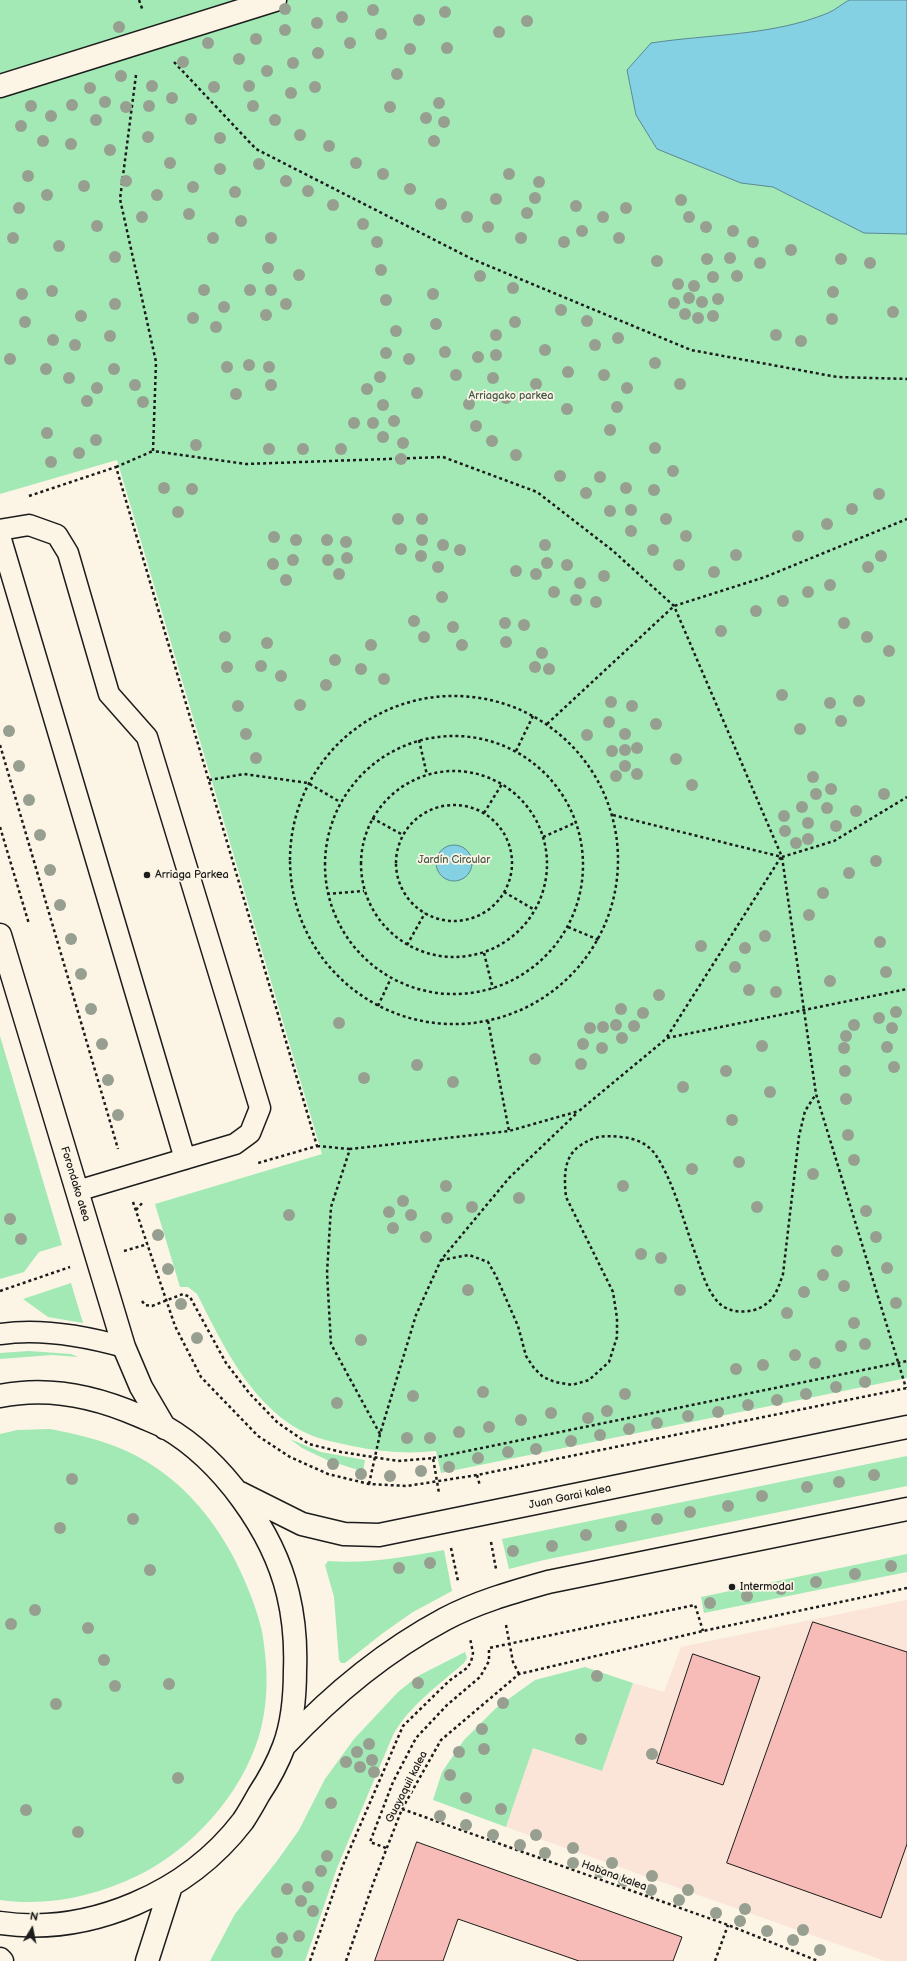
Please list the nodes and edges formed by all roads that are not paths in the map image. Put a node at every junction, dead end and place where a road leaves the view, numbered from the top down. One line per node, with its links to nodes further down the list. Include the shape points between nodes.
1 (275, 0): 2 (main road)
2 (0, 86)
3 (0, 530): 6 (lane, via 29,525 57,535 68,553 109,694 147,737 260,1108 250,1133 235,1144)
4 (0, 536): 6 (lane)
5 (0, 935): 7 (main road, Forondako atea)
6 (185, 1159): 7 (lane)
7 (77, 1191): 9 (main road, Forondako atea)
8 (0, 1334): 9 (lane, via 58,1334 97,1339)
9 (124, 1347): 12 (main road, Forondako atea, via 140,1387)
10 (0, 1396): 12 (main road, via 49,1392 86,1398 113,1404)
11 (907, 1427): 13 (main road, Juan Garai kalea, via 379,1535 344,1534 302,1524)
12 (166, 1428): 13 (main road, via 193,1448)
13 (238, 1492): 15 (main road, via 258,1521 288,1593 296,1640 295,1688)
14 (907, 1509): 15 (main road, via 548,1582 501,1596 445,1619 404,1644 317,1711)
15 (284, 1746): 16 (main road, via 243,1821 210,1856)
16 (171, 1886): 17 (main road, via 123,1909 71,1923 17,1926); 20 (main road)
17 (0, 1923)
18 (0, 1959): 19 (main road)
19 (2, 1961)
20 (147, 1961)

